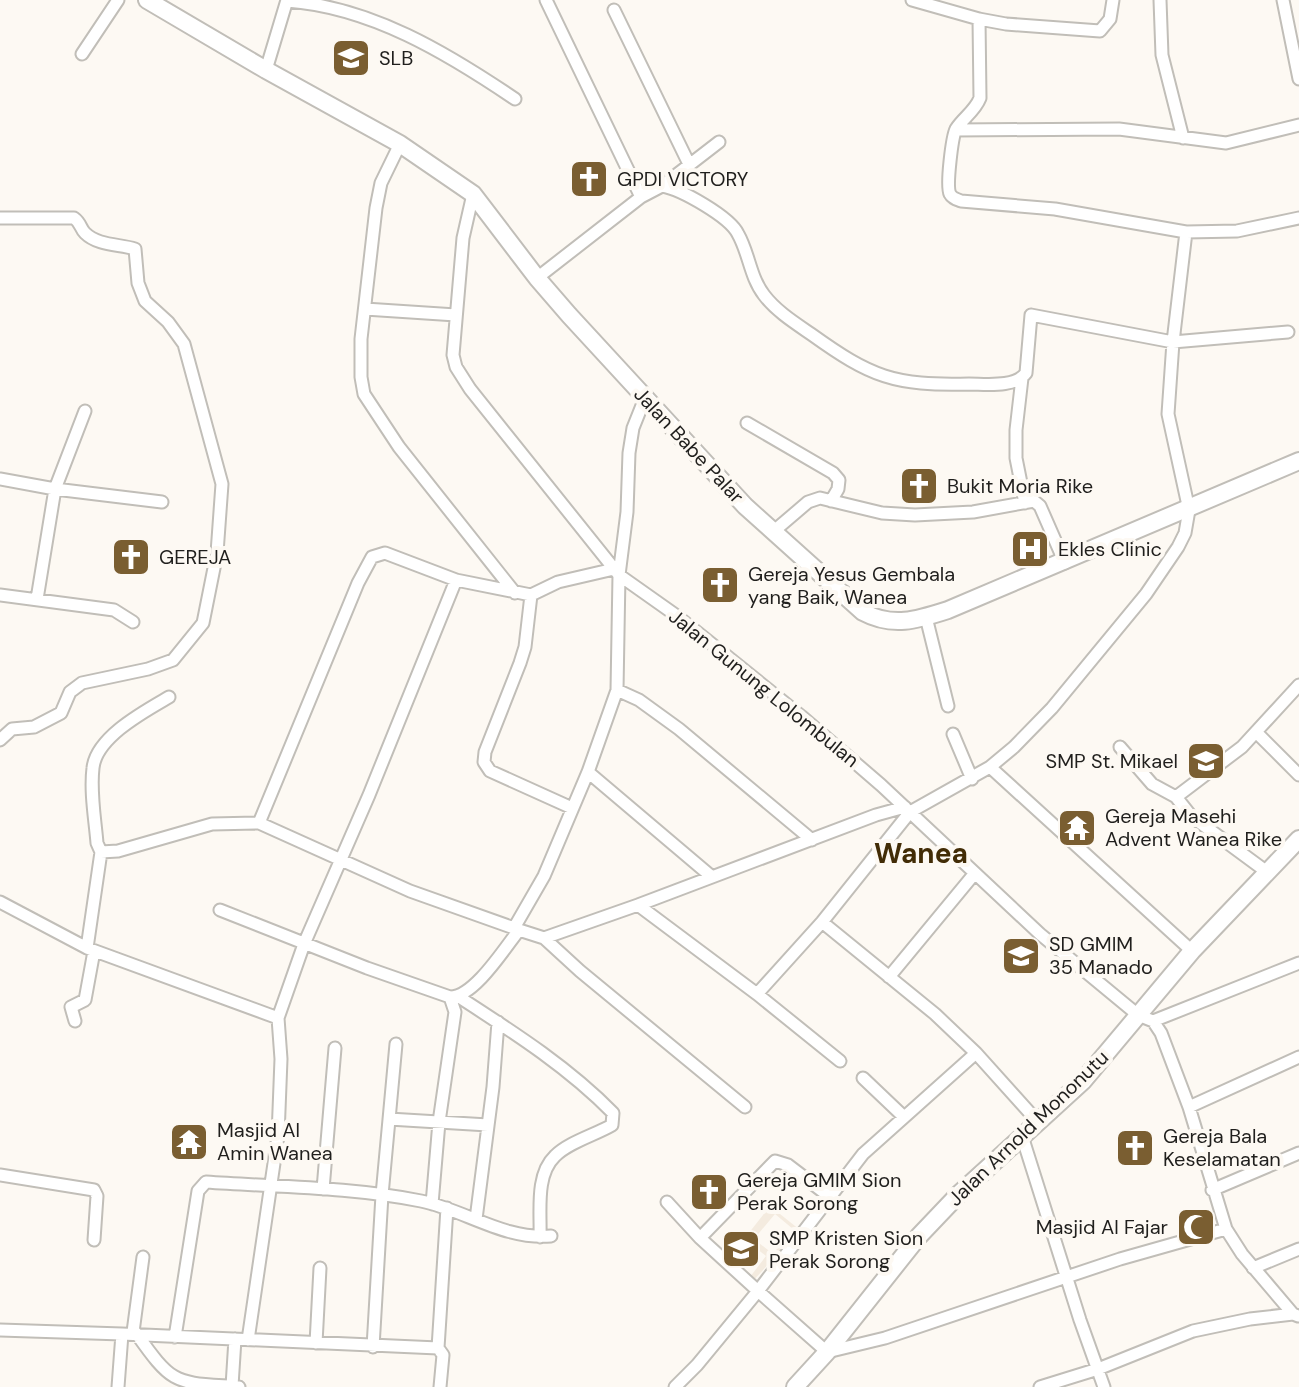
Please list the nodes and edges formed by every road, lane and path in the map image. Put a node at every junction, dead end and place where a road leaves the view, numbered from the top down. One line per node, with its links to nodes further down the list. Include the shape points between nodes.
1 (118, 0): 11 (street)
2 (147, 0): 12 (street, Jalan Babe Palar)
3 (287, 0): 12 (street); 14 (street, via 366,16)
4 (546, 0): 23 (street)
5 (912, 0): 10 (street)
6 (1113, 0): 10 (street, via 1110,19 1100,31)
7 (1160, 0): 17 (street, via 1162,55)
8 (1283, 0): 13 (street)
9 (614, 10): 20 (street)
10 (979, 19): 16 (street, via 980,98)
11 (82, 54)
12 (266, 70): 19 (street, Jalan Babe Palar)
13 (1299, 79)
14 (515, 99)
15 (1299, 125): 17 (street, via 1236,142)
16 (956, 130): 17 (street, via 1119,129); 26 (street, via 949,190 957,200 1055,209)
17 (1183, 138)
18 (719, 142): 20 (street)
19 (400, 144): 22 (street, Jalan Babe Palar); 28 (street, via 381,183)
20 (689, 164): 21 (street)
21 (662, 186): 23 (street); 32 (street, via 684,192 737,231 769,301 853,364 894,381 939,385)
22 (473, 194): 27 (street, Jalan Babe Palar); 29 (street, Jalan Gunung Lolombulan)
23 (641, 197): 27 (street)
24 (0, 218): 59 (street, via 74,218 96,240 135,249 145,301 184,344 222,484 217,553 203,623 179,655 148,669 82,683 70,692 61,713 34,727 12,729)
25 (1299, 218): 26 (street, via 1237,231)
26 (1186, 232): 31 (street)
27 (537, 278): 33 (street, Jalan Babe Palar)
28 (365, 309): 29 (street); 47 (street, via 360,358 364,394 399,447)
29 (456, 315): 45 (street, Jalan Gunung Lolombulan, via 456,367)
30 (1288, 332): 31 (street)
31 (1173, 342): 32 (street, via 1031,315); 42 (street, via 1169,425)
32 (1022, 378): 41 (street, via 1016,458)
33 (645, 398): 43 (street, Jalan Babe Palar); 45 (street, via 632,436)
34 (85, 411): 38 (street)
35 (747, 423): 39 (street, via 833,473 839,480)
36 (1299, 461): 42 (street, Jalan Babe Palar)
37 (0, 479): 38 (street)
38 (55, 489): 40 (street); 50 (street)
39 (831, 501): 41 (street, via 915,515); 43 (street, via 808,502)
40 (162, 502)
41 (1025, 503): 44 (street, via 1038,503)
42 (1189, 510): 44 (street, Jalan Babe Palar); 61 (street, via 1178,547 1146,594 1071,687)
43 (774, 531): 51 (street, Jalan Babe Palar, via 863,612 891,623)
44 (1065, 563): 51 (street, Jalan Babe Palar)
45 (617, 572): 49 (street, via 558,582); 54 (street); 67 (street, Jalan Gunung Lolombulan, via 774,693)
46 (456, 580): 47 (street); 68 (street, via 385,553 367,563); 72 (street)
47 (515, 593): 49 (street)
48 (0, 595): 50 (street)
49 (531, 595): 66 (street, via 523,655 484,762 490,771)
50 (37, 599): 52 (street, via 114,610)
51 (926, 617): 56 (street)
52 (133, 622)
53 (1299, 685): 57 (street)
54 (617, 690): 62 (street); 70 (street, via 679,729)
55 (169, 697): 71 (street, via 123,727 97,753 93,783)
56 (948, 706)
57 (1256, 732): 63 (street); 65 (street)
58 (953, 734): 64 (street)
59 (0, 740)
60 (1120, 747): 65 (street, via 1152,784)
61 (990, 767): 64 (street); 84 (street)
62 (588, 772): 66 (street); 75 (street)
63 (1299, 775)
64 (972, 779): 67 (street)
65 (1176, 797): 73 (street, via 1191,816)
66 (572, 808): 80 (street)
67 (908, 810): 70 (street, via 876,815); 74 (street, Jalan Gunung Lolombulan); 79 (street)
68 (259, 823): 71 (street, via 212,824); 72 (street)
69 (1299, 839): 73 (street, Jalan Arnold Mononutu)
70 (812, 840): 75 (street)
71 (101, 852): 83 (street)
72 (342, 860): 80 (street); 82 (street)
73 (1267, 872): 84 (street, Jalan Arnold Mononutu)
74 (975, 873): 86 (street); 90 (street, Jalan Gunung Lolombulan, via 1040,934)
75 (712, 877): 77 (street)
76 (0, 902): 83 (street)
77 (638, 905): 81 (street); 87 (street)
78 (220, 910): 82 (street)
79 (822, 922): 86 (street); 87 (street)
80 (516, 929): 81 (street); 88 (street, via 492,965 470,989)
81 (544, 938): 99 (street)
82 (304, 944): 88 (street); 89 (street)
83 (90, 950): 89 (street); 91 (street, via 85,1000 71,1007)
84 (1192, 951): 90 (street, Jalan Arnold Mononutu)
85 (1299, 963): 90 (street)
86 (889, 977): 95 (street)
87 (757, 994): 97 (street)
88 (454, 997): 92 (street); 103 (street)
89 (278, 1018): 109 (street, via 281,1102)
90 (1145, 1018): 100 (street, via 1161,1033); 104 (street, Jalan Arnold Mononutu)
91 (75, 1021)
92 (498, 1022): 105 (street); 117 (street, via 596,1095 613,1113 612,1125 555,1155 545,1170 541,1192 546,1237 525,1236)
93 (396, 1044): 102 (street)
94 (335, 1048): 110 (street)
95 (976, 1053): 101 (street); 104 (street)
96 (1299, 1057): 100 (street)
97 (840, 1061)
98 (863, 1078): 101 (street)
99 (745, 1107)
100 (1189, 1107): 111 (street)
101 (904, 1117): 113 (street, via 863,1154)
102 (389, 1119): 103 (street); 112 (street)
103 (439, 1122): 105 (street); 115 (street)
104 (1038, 1122): 106 (street, Jalan Arnold Mononutu)
105 (488, 1125): 117 (street)
106 (1022, 1136): 125 (street); 135 (street, Jalan Arnold Mononutu, via 919,1236)
107 (1299, 1153): 111 (street)
108 (0, 1175): 120 (street, via 96,1191)
109 (272, 1187): 110 (street); 130 (street, via 201,1185); 131 (street)
110 (323, 1189): 112 (street)
111 (1212, 1190): 118 (street)
112 (382, 1195): 115 (street); 133 (street)
113 (830, 1197): 119 (street, via 775,1161); 126 (street)
114 (667, 1202): 119 (street)
115 (432, 1204): 116 (street)
116 (447, 1208): 117 (street); 134 (street)
117 (476, 1219)
118 (1226, 1229): 124 (street); 125 (street)
119 (700, 1238): 126 (street)
120 (94, 1240)
121 (1299, 1249): 124 (street)
122 (143, 1257): 129 (street)
123 (320, 1268): 132 (street)
124 (1253, 1268): 127 (street)
125 (1066, 1277): 135 (street, via 885,1338); 136 (street)
126 (758, 1291): 135 (street); 141 (street)
127 (1296, 1315): 136 (street, via 1193,1331)
128 (0, 1330): 129 (street)
129 (130, 1333): 130 (street); 137 (street, via 171,1377); 138 (street)
130 (175, 1337): 131 (street)
131 (242, 1340): 132 (street); 137 (street)
132 (316, 1343): 133 (street)
133 (373, 1347): 134 (street)
134 (438, 1348): 140 (street, via 443,1355)
135 (827, 1352): 142 (street, Jalan Arnold Mononutu)
136 (1098, 1369): 143 (street); 144 (street)
137 (232, 1386): 139 (street)
138 (118, 1387)
139 (239, 1387)
140 (440, 1387)
141 (675, 1387)
142 (795, 1387)
143 (1040, 1387)
144 (1104, 1387)

